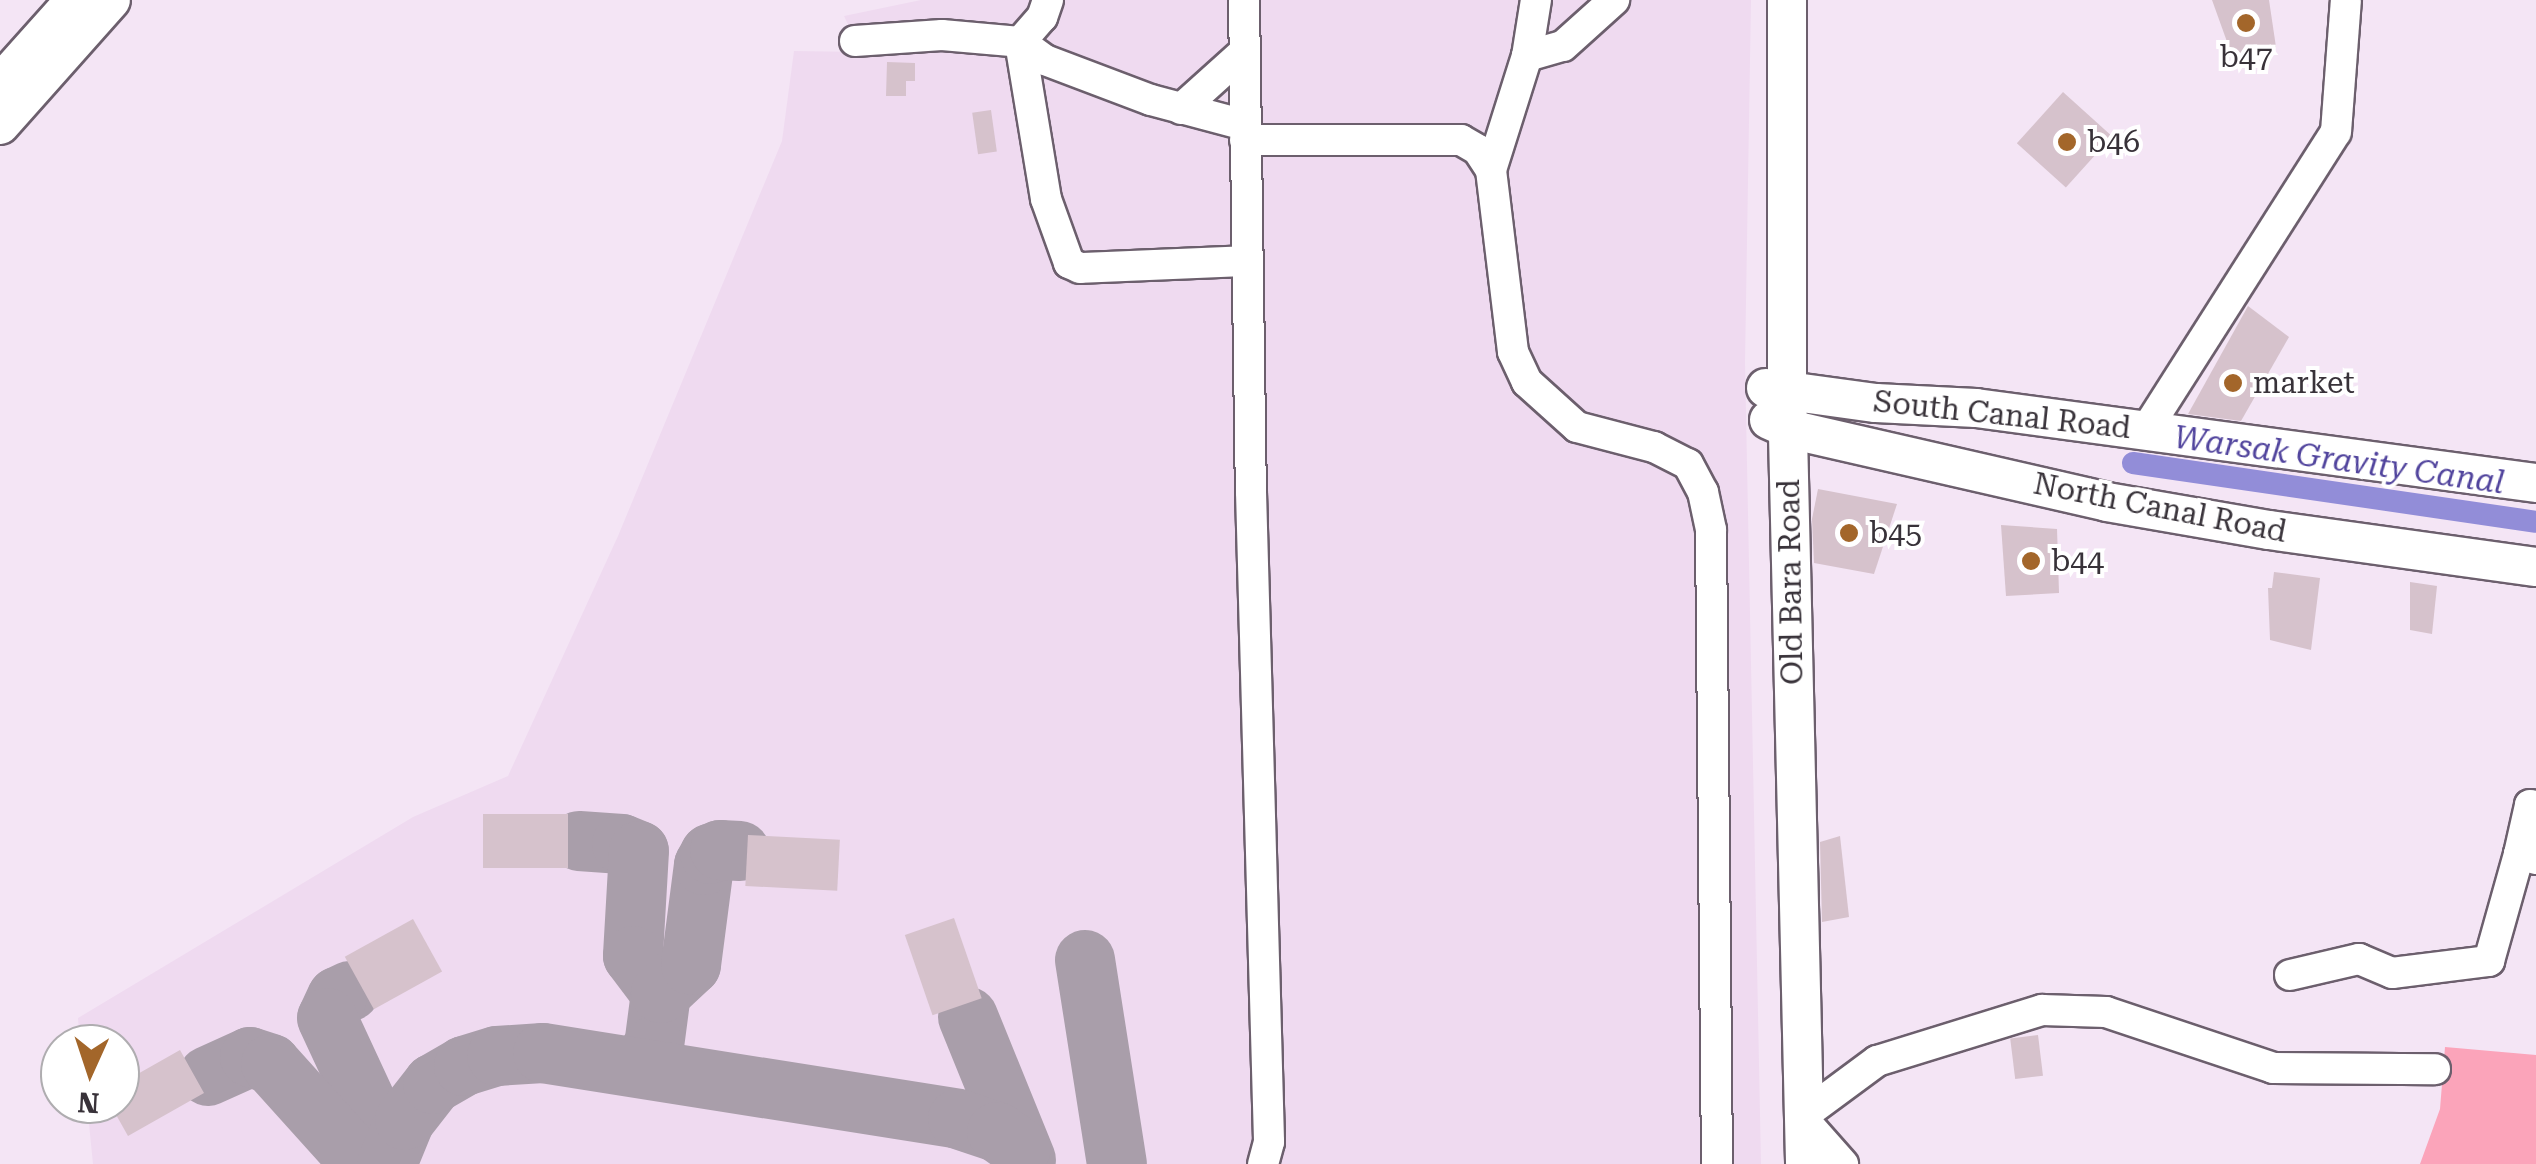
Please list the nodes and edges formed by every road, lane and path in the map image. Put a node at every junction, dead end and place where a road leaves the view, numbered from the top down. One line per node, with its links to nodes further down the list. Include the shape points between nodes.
1 (75, 0): 14 (main road)
2 (111, 0): 16 (main road)
3 (1048, 0): 11 (street)
4 (1244, 0): 12 (street)
5 (1536, 0): 13 (street)
6 (1614, 0): 13 (street, via 1563,46)
7 (1770, 0): 20 (main road)
8 (1787, 0): 20 (main road, Old Bara Road)
9 (2346, 0): 22 (street, via 2336,132)
10 (856, 41): 11 (street, via 942,36)
11 (1020, 42): 15 (street, via 1045,60); 19 (street, via 1046,199 1069,263 1080,268)
12 (1244, 52): 15 (street); 17 (street)
13 (1526, 56): 18 (street)
14 (0, 84)
15 (1181, 109): 17 (street)
16 (0, 125)
17 (1245, 133): 18 (street, via 1462,140); 19 (street)
18 (1491, 170): 33 (street, via 1512,352 1527,382 1577,428 1654,447 1688,464 1704,492 1711,530)
19 (1247, 262): 32 (street, via 1268,1122)
20 (1777, 407): 21 (main road, South Canal Road); 23 (main road, North Canal Road); 28 (main road, Old Bara Road)
21 (1976, 408): 22 (main road, South Canal Road); 23 (main road, via 1966,432)
22 (2146, 430): 24 (main road, South Canal Road)
23 (1965, 470): 25 (main road, North Canal Road, via 2269,530)
24 (2536, 483)
25 (2536, 567)
26 (2536, 806): 27 (street, via 2530,805)
27 (2528, 857): 29 (street, via 2489,961 2392,974 2359,959)
28 (1787, 923): 31 (main road, Old Bara Road); 34 (main road)
29 (2290, 974)
30 (2435, 1069): 31 (street, via 2273,1068 2106,1012 2042,1010 1877,1062)
31 (1804, 1117): 35 (main road, Old Bara Road); 36 (street)
32 (1263, 1164)
33 (1718, 1164)
34 (1783, 1164)
35 (1806, 1164)
36 (1843, 1164)

